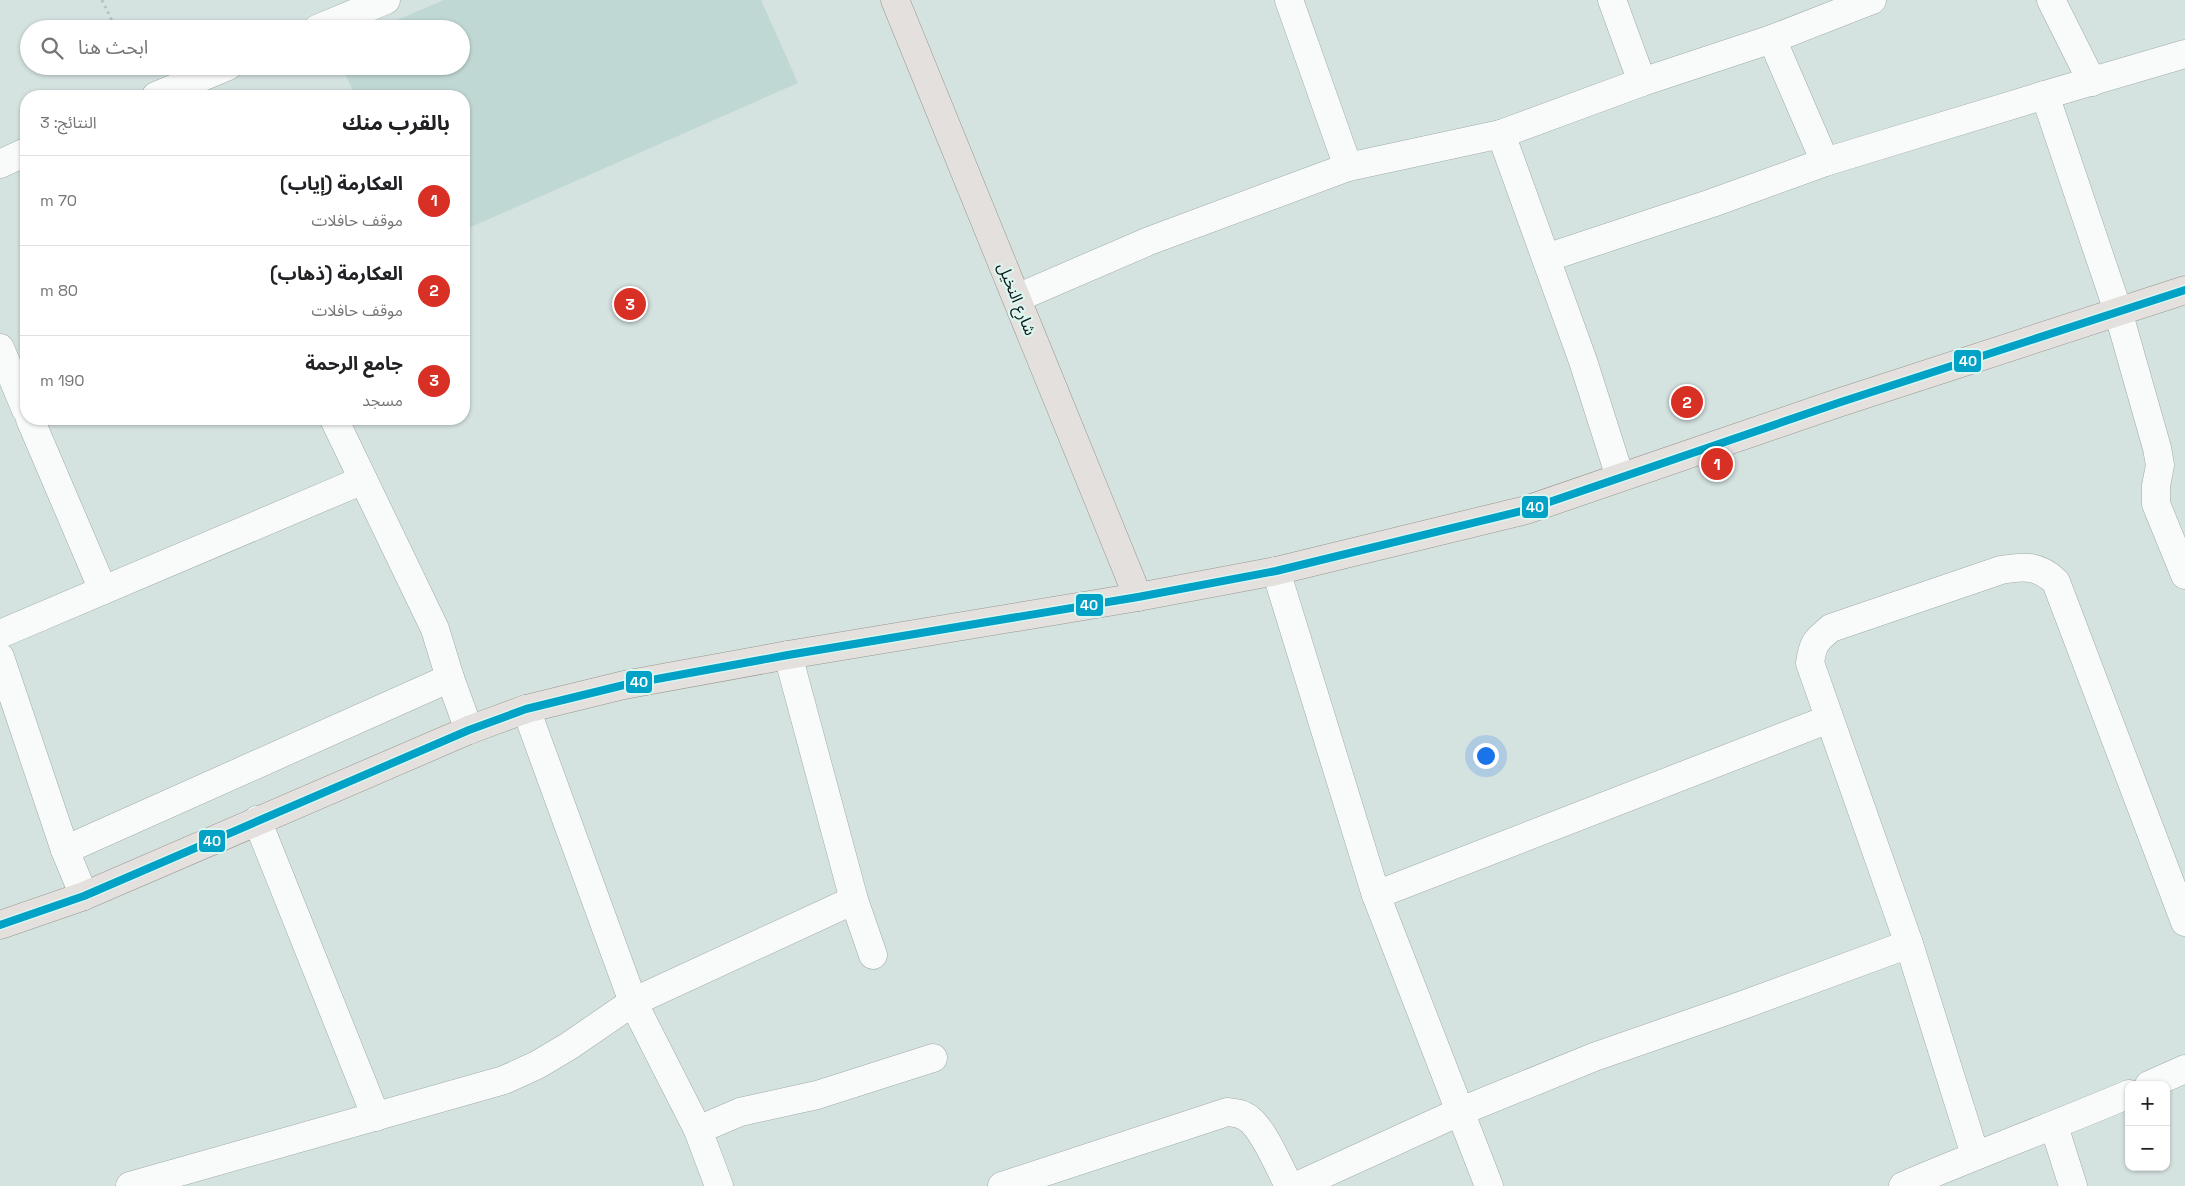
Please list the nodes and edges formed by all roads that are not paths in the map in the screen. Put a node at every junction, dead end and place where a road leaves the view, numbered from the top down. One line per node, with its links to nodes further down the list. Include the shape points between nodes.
1 (386, 0): 8 (street)
2 (895, 0): 23 (main road, شارع النخيل)
3 (1289, 0): 20 (street)
4 (1612, 0): 12 (street)
5 (1872, 0): 7 (street)
6 (2051, 0): 13 (street)
7 (1833, 7): 9 (street)
8 (338, 20)
9 (1772, 39): 12 (street); 18 (street)
10 (2185, 54): 13 (street)
11 (210, 75): 14 (street)
12 (1642, 82): 16 (street)
13 (2092, 82): 15 (street)
14 (179, 90)
15 (2045, 95): 18 (street); 24 (street)
16 (1501, 134): 20 (street); 21 (street)
17 (20, 155): 19 (street)
18 (1826, 162): 21 (street)
19 (0, 164)
20 (1348, 167): 23 (street, via 1149,241)
21 (1546, 258): 29 (street)
22 (2185, 290): 24 (main road)
23 (1017, 298): 34 (main road, شارع النخيل)
24 (2118, 311): 29 (main road); 31 (street, via 2157,448 2160,465 2156,504)
25 (0, 348): 26 (street)
26 (20, 396)
27 (33, 425): 33 (street)
28 (337, 425): 30 (street)
29 (1620, 477): 32 (main road, via 1526,510)
30 (363, 480): 33 (street); 38 (street, via 435,629)
31 (2184, 567)
32 (1276, 571): 34 (main road); 44 (street)
33 (103, 590): 35 (street)
34 (1138, 597): 36 (main road)
35 (0, 634)
36 (788, 655): 39 (main road, via 624,685); 46 (street)
37 (0, 657): 43 (street)
38 (450, 678): 41 (street); 43 (street)
39 (526, 709): 41 (main road); 51 (street)
40 (1829, 719): 44 (street); 47 (street, via 1810,663 1812,647 1831,628 2001,570 2018,567 2046,572 2056,582); 49 (street)
41 (469, 730): 42 (main road)
42 (257, 820): 45 (main road); 57 (street)
43 (65, 850): 45 (street)
44 (1376, 895): 56 (street)
45 (84, 896): 48 (main road)
46 (854, 900): 50 (street); 51 (street)
47 (2185, 922)
48 (0, 925)
49 (1909, 944): 56 (street, via 1594,1057); 60 (street)
50 (873, 955)
51 (633, 1002): 57 (street, via 569,1046 504,1080); 59 (street)
52 (933, 1058): 59 (street, via 817,1095 740,1112)
53 (2185, 1069): 54 (street)
54 (2158, 1081)
55 (2125, 1096): 58 (street)
56 (1459, 1112): 65 (street); 66 (street)
57 (376, 1117): 61 (street)
58 (2054, 1126): 60 (street); 68 (street)
59 (698, 1130): 62 (street)
60 (1974, 1155): 67 (street)
61 (139, 1185)
62 (719, 1186)
63 (1002, 1186): 64 (street, via 1227,1112 1238,1113 1256,1126)
64 (1289, 1186)
65 (1297, 1186)
66 (1489, 1186)
67 (1902, 1186)
68 (2073, 1186)

